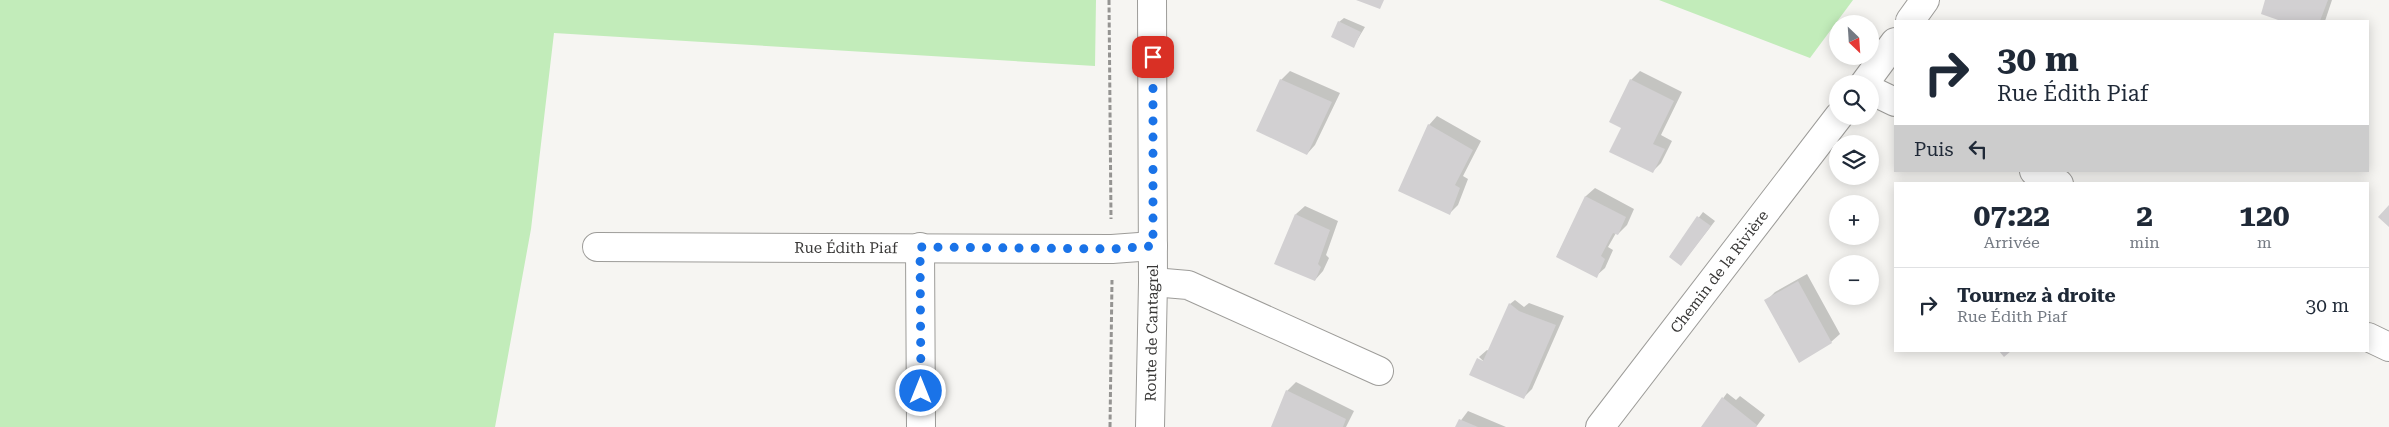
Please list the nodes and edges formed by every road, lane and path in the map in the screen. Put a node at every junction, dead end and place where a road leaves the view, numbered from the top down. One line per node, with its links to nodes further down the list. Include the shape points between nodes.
1 (1109, 0): 15 (path)
2 (1152, 0): 12 (street, Route de Cantagrel)
3 (1925, 0): 4 (street)
4 (1911, 20)
5 (1894, 43): 6 (street)
6 (1871, 75)
7 (1879, 94): 8 (street)
8 (1894, 102)
9 (1832, 125): 23 (street, Chemin de la Rivière)
10 (2036, 172): 11 (street)
11 (2055, 182)
12 (1153, 246): 15 (street, Rue Édith Piaf); 16 (street, Route de Cantagrel)
13 (597, 247): 14 (street, Rue Édith Piaf)
14 (920, 247): 15 (street, Rue Édith Piaf); 20 (street)
15 (1112, 249): 21 (path)
16 (1153, 282): 19 (street, via 1188,285); 22 (street, Route de Cantagrel)
17 (2369, 337): 18 (street)
18 (2389, 347)
19 (1380, 371)
20 (921, 427)
21 (1110, 427)
22 (1150, 427)
23 (1600, 427)

